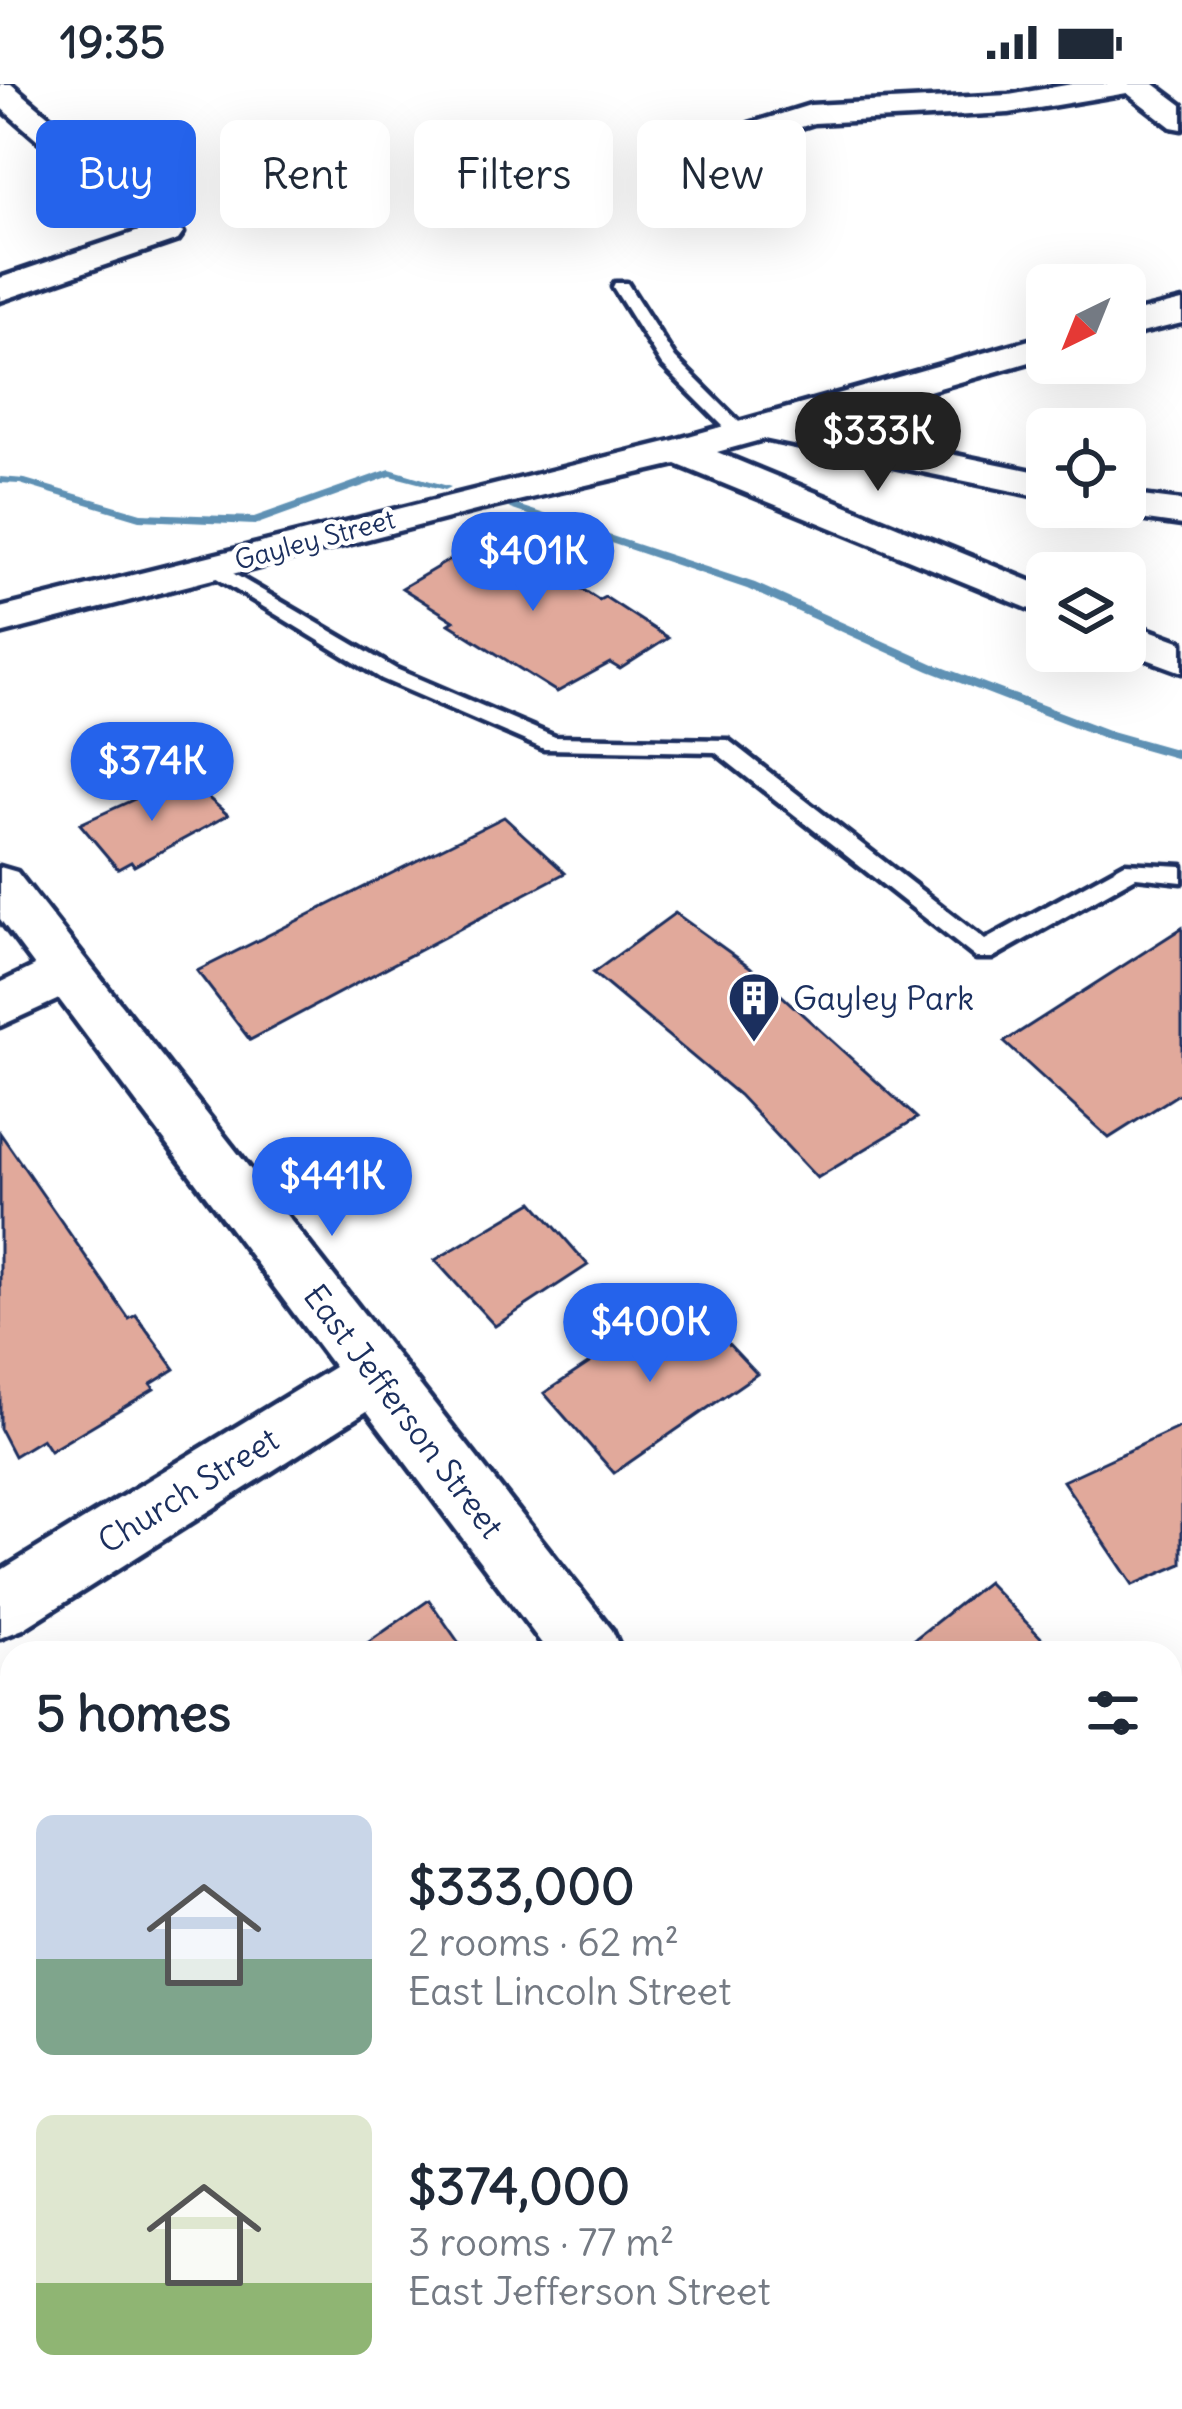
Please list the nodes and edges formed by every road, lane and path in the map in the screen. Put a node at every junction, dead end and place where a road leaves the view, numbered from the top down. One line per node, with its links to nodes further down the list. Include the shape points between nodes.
1 (1130, 84): 3 (street, via 1009,104); 4 (street)
2 (0, 91): 6 (street, via 166,233)
3 (792, 120)
4 (1182, 120)
5 (621, 286): 10 (lane, via 668,361)
6 (0, 290)
7 (1182, 312): 8 (street)
8 (1146, 321)
9 (1026, 352): 10 (street, Gayley Street)
10 (750, 430): 11 (street, Gayley Street); 12 (street)
11 (680, 451): 15 (street, Gayley Street); 16 (street)
12 (1026, 481)
13 (1146, 509): 14 (street)
14 (1182, 513)
15 (212, 566): 17 (street, Gayley Street); 20 (lane, via 389,674 552,743 720,745 984,952 1133,869)
16 (1026, 594)
17 (0, 621)
18 (1146, 643): 19 (street)
19 (1182, 658)
20 (1182, 874)
21 (0, 884): 22 (street, East Jefferson Street)
22 (68, 972): 23 (street); 24 (street, East Jefferson Street)
23 (0, 1006)
24 (376, 1373): 25 (street, Church Street); 26 (street, East Jefferson Street)
25 (0, 1607)
26 (581, 1641)

